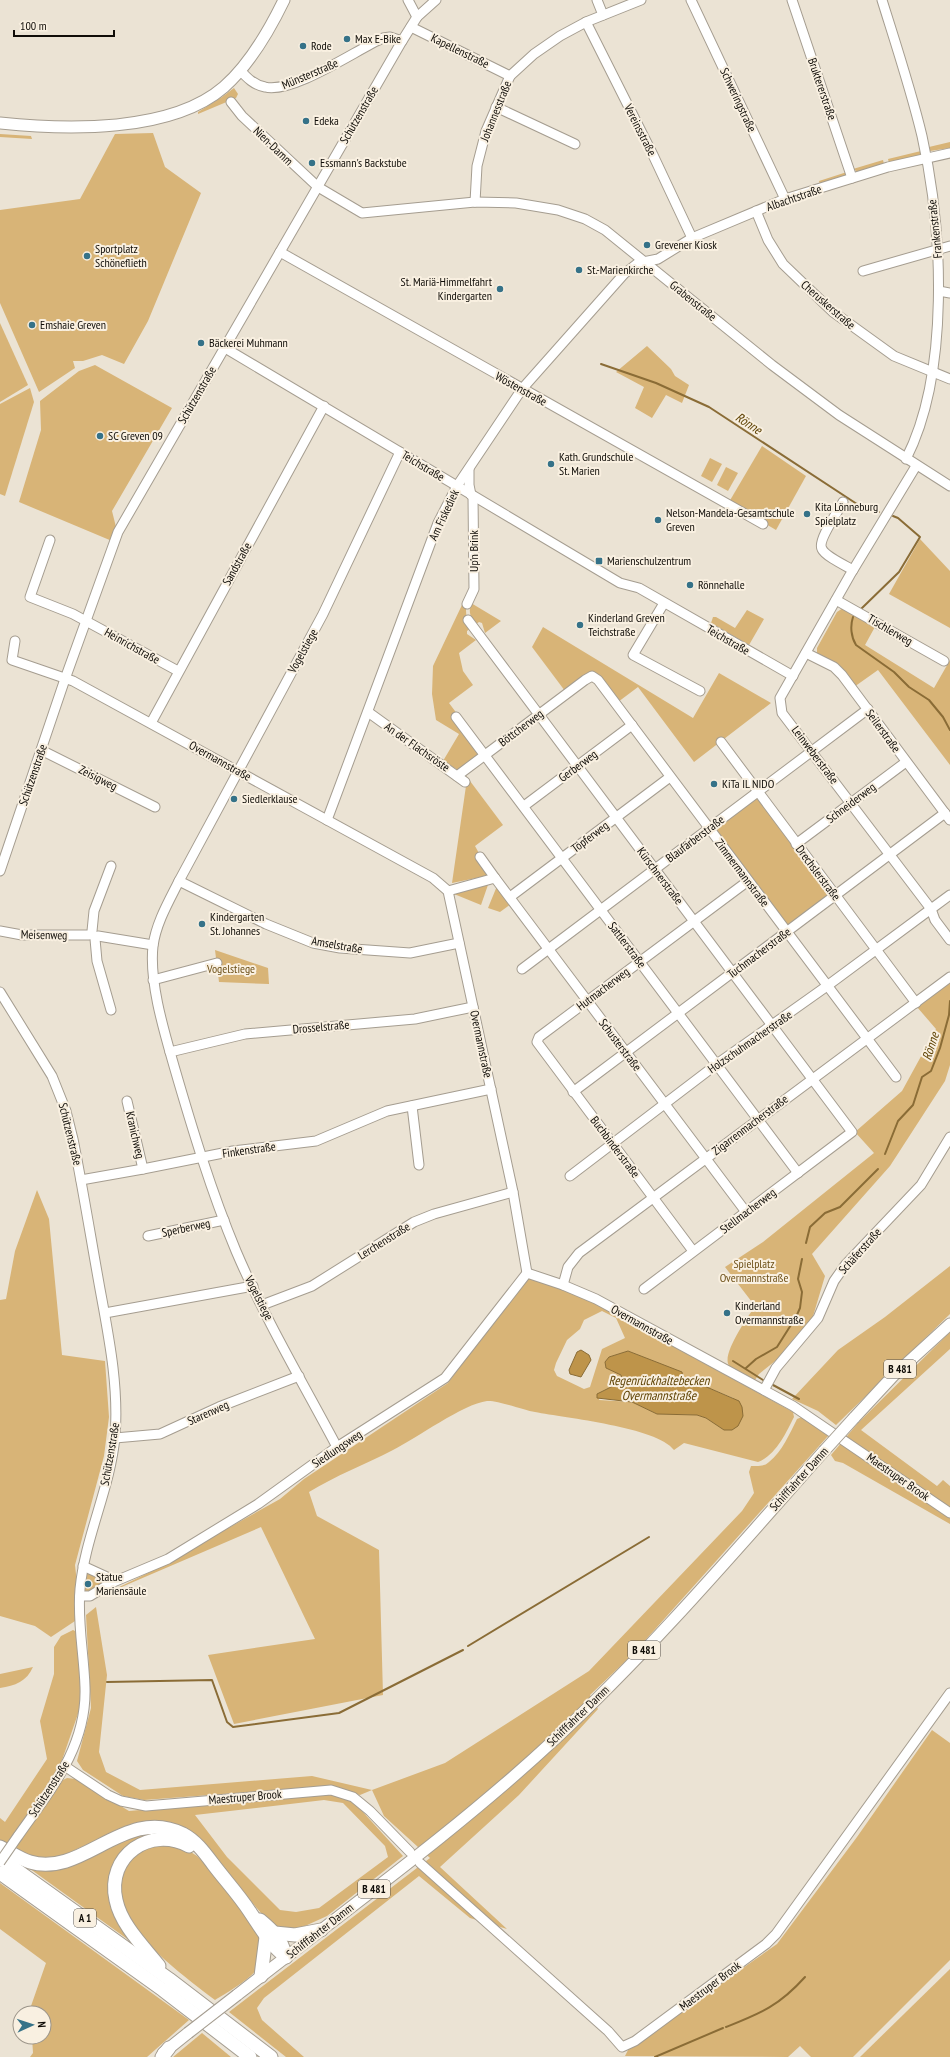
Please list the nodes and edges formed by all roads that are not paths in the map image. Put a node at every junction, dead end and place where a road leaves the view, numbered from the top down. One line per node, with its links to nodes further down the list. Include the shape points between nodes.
1 (284, 0): 14 (main road, via 276,18)
2 (408, 0): 10 (street)
3 (436, 0): 10 (street)
4 (597, 0): 9 (street)
5 (640, 0): 9 (street, Johannesstraße)
6 (691, 0): 24 (street, Schweringstraße)
7 (792, 0): 22 (street, Bruktererstraße)
8 (882, 0): 21 (street, Frankenstraße, via 916,113)
9 (603, 15): 11 (street, Johannesstraße)
10 (417, 17): 12 (street)
11 (586, 22): 15 (street, Johannesstraße, via 534,54); 27 (street, Vereinsstraße)
12 (411, 27): 13 (street); 15 (street, Kapellenstraße)
13 (402, 41): 14 (street, Münsterstraße, via 390,37 383,38 313,75 278,88 257,85 248,80); 23 (street, Schützenstraße)
14 (240, 70): 18 (main road, via 224,87 205,100 169,116 92,127 36,127)
15 (510, 76): 17 (street, Johannesstraße)
16 (231, 102): 23 (street, Nien-Damm, via 242,116)
17 (496, 107): 19 (street); 25 (street, Johannesstraße, via 486,131 477,166)
18 (0, 123)
19 (575, 144)
20 (950, 153): 21 (street, Albachtstraße)
21 (926, 158): 22 (street, Albachtstraße); 29 (street, Frankenstraße)
22 (852, 178): 24 (street, Albachtstraße)
23 (318, 187): 25 (street, Grabenstraße, via 362,213); 30 (street, Schützenstraße)
24 (785, 199): 26 (street, Albachtstraße)
25 (476, 202): 31 (street, Grabenstraße, via 530,205 558,210 585,219 605,230)
26 (756, 211): 27 (street, Albachtstraße); 36 (street, Cheruskerstraße, via 768,240 784,264 833,312 894,356)
27 (692, 238): 31 (street, Albachtstraße, via 664,256)
28 (950, 246): 29 (street)
29 (938, 250): 32 (street, via 880,264); 33 (street, Frankenstraße)
30 (280, 252): 35 (street, Schützenstraße); 38 (street, Wöstenstraße)
31 (645, 261): 38 (street, Am Fiskediek, via 624,274); 41 (street, Grabenstraße, via 772,365 839,415)
32 (863, 271)
33 (940, 291): 34 (street); 36 (street, Frankenstraße)
34 (950, 293)
35 (225, 348): 39 (street, Teichstraße); 54 (street, Schützenstraße, via 118,532)
36 (933, 374): 37 (street, Cheruskerstraße); 41 (street, Frankenstraße, via 926,410)
37 (950, 379)
38 (522, 389): 43 (street, Am Fiskediek); 48 (street, Wöstenstraße)
39 (324, 406): 40 (street, Teichstraße); 59 (street, Sandstraße)
40 (400, 452): 44 (street, Teichstraße); 76 (street, Vogelstiege, via 323,614)
41 (906, 459): 42 (street, Grabenstraße)
42 (916, 466): 45 (street, Grabenstraße); 50 (street, Leinweberstraße)
43 (469, 468): 44 (street, Am Fiskediek); 46 (street, Up'n Brink)
44 (457, 486): 46 (street, Teichstraße); 65 (street, Am Fiskediek, via 438,523)
45 (950, 486)
46 (472, 496): 52 (street, Teichstraße, via 620,582 639,588); 53 (street, Up'n Brink, via 474,589)
47 (843, 502): 50 (street, via 821,545 825,553)
48 (763, 524)
49 (50, 540): 54 (street, Heinrichstraße, via 30,597)
50 (853, 570): 51 (street, Leinweberstraße)
51 (836, 600): 57 (street, Leinweberstraße); 58 (street, Tischlerweg)
52 (664, 603): 60 (street, Teichstraße); 63 (street, via 633,654)
53 (467, 604)
54 (86, 620): 59 (street, Heinrichstraße); 61 (street, Schützenstraße)
55 (468, 620): 66 (street, Kürschnerstraße)
56 (15, 641): 61 (street, via 12,660)
57 (806, 653): 60 (street, Leinweberstraße); 64 (street, Seilerstraße, via 834,667)
58 (944, 661)
59 (178, 672): 68 (street, Sandstraße)
60 (793, 676): 72 (street, Leinweberstraße, via 780,698 782,712)
61 (65, 679): 68 (street, Overmannstraße); 71 (street, Schützenstraße)
62 (585, 680): 66 (street, Böttcherweg); 69 (street, Zimmermannstraße, via 592,676 598,680)
63 (700, 691)
64 (868, 709): 72 (street, Blaufärberstraße); 74 (street, Seilerstraße)
65 (368, 712): 77 (street, An der Flachsröste); 86 (street, Am Fiskediek)
66 (539, 714): 73 (street, Böttcherweg); 75 (street, Kürschnerstraße)
67 (456, 717): 73 (street, Sattlerstraße)
68 (151, 723): 76 (street, Overmannstraße)
69 (632, 725): 75 (street, Gerberweg); 78 (street, Zimmermannstraße)
70 (721, 742): 80 (street, Drechslerstraße)
71 (41, 750): 83 (street, Zeisigweg); 94 (street, Schützenstraße)
72 (813, 752): 80 (street, Blaufärberstraße); 81 (street, Leinweberstraße)
73 (485, 755): 77 (street, Böttcherweg); 82 (street, Sattlerstraße)
74 (906, 762): 81 (street, Schneiderweg); 85 (street, Seilerstraße)
75 (578, 766): 82 (street, Gerberweg); 84 (street, Kürschnerstraße)
76 (237, 771): 86 (street, Overmannstraße); 96 (street, Vogelstiege)
77 (457, 776): 79 (street, An der Flachsröste)
78 (670, 777): 84 (street, Töpferweg); 87 (street, Zimmermannstraße)
79 (465, 782)
80 (757, 792): 87 (street, Blaufärberstraße); 88 (street, Drechslerstraße)
81 (851, 803): 88 (street, Schneiderweg); 89 (street, Leinweberstraße)
82 (524, 806): 91 (street, Sattlerstraße)
83 (155, 807)
84 (616, 817): 91 (street, Töpferweg); 93 (street, Kürschnerstraße)
85 (947, 817): 89 (street, Tuchmacherstraße)
86 (327, 820): 98 (street, Overmannstraße, via 433,878)
87 (709, 829): 93 (street, Blaufärberstraße); 97 (street, Zimmermannstraße)
88 (796, 844): 100 (street, Drechslerstraße)
89 (890, 855): 100 (street, Tuchmacherstraße); 102 (street, Leinweberstraße)
90 (480, 857): 95 (street, Schusterstraße)
91 (562, 858): 101 (street, Töpferweg); 103 (street, Sattlerstraße)
92 (111, 866): 107 (street, via 94,910)
93 (655, 869): 103 (street, Blaufärberstraße); 104 (street, Kürschnerstraße)
94 (0, 871)
95 (495, 878): 98 (street); 101 (street, Schusterstraße)
96 (179, 881): 109 (street, Amselstraße, via 266,924 313,943 340,948 410,953); 110 (street, Vogelstiege, via 160,919)
97 (748, 881): 104 (street, Hutmacherweg); 106 (street, Zimmermannstraße)
98 (448, 891): 109 (street, Overmannstraße)
99 (950, 895): 102 (street)
100 (835, 896): 106 (street, Tuchmacherstraße); 112 (street, Drechslerstraße)
101 (510, 897): 111 (street, Schusterstraße)
102 (931, 909): 108 (street, via 935,920); 112 (street, Holzschuhmacherstraße)
103 (601, 910): 111 (street, Blaufärberstraße); 113 (street, Sattlerstraße)
104 (694, 921): 113 (street, Hutmacherweg); 116 (street, Kürschnerstraße)
105 (0, 931): 107 (street, Meisenweg, via 22,935)
106 (787, 932): 116 (street, Tuchmacherstraße); 119 (street, Zimmermannstraße)
107 (93, 935): 110 (street, Meisenweg); 124 (street, via 97,961)
108 (950, 940)
109 (459, 943): 123 (street, Overmannstraße)
110 (153, 945): 118 (street, Vogelstiege)
111 (549, 949): 115 (street, Blaufärberstraße); 121 (street, Schusterstraße)
112 (875, 949): 119 (street, Holzschuhmacherstraße); 122 (street, Drechslerstraße)
113 (640, 962): 121 (street, Hutmacherweg); 125 (street, Sattlerstraße)
114 (217, 963): 118 (street)
115 (522, 969)
116 (733, 973): 125 (street, Tuchmacherstraße); 126 (street, Kürschnerstraße)
117 (950, 977): 122 (street, Zigarrenmacherstraße)
118 (153, 980): 129 (street, Vogelstiege)
119 (827, 986): 126 (street, Holzschuhmacherstraße); 127 (street, Zimmermannstraße)
120 (0, 992): 149 (street, Schützenstraße, via 59,1091 73,1139)
121 (587, 1001): 128 (street, Hutmacherweg, via 539,1037); 130 (street, Schusterstraße)
122 (916, 1003): 127 (street, Zigarrenmacherstraße)
123 (473, 1007): 129 (street, Drosselstraße, via 415,1019 245,1034); 134 (street, Overmannstraße)
124 (111, 1010)
125 (678, 1013): 130 (street, Tuchmacherstraße); 131 (street, Sattlerstraße)
126 (772, 1026): 131 (street, Holzschuhmacherstraße); 133 (street, Kürschnerstraße)
127 (867, 1039): 132 (street, Zimmermannstraße); 133 (street, Zigarrenmacherstraße)
128 (537, 1042): 135 (street, Buchbinderstraße)
129 (170, 1052): 143 (street, Vogelstiege)
130 (626, 1052): 135 (street, Tuchmacherstraße); 137 (street, Schusterstraße)
131 (717, 1064): 137 (street, Holzschuhmacherstraße); 139 (street, Sattlerstraße)
132 (896, 1077)
133 (812, 1079): 139 (street, Zigarrenmacherstraße); 140 (street, Kürschnerstraße)
134 (491, 1089): 138 (street, Finkenstraße); 150 (street, Overmannstraße)
135 (573, 1092): 142 (street, Buchbinderstraße)
136 (128, 1101): 146 (street, Kranichweg)
137 (665, 1105): 142 (street, Holzschuhmacherstraße); 144 (street, Schusterstraße)
138 (412, 1106): 143 (street, Finkenstraße, via 387,1111 316,1141 233,1151); 145 (street)
139 (758, 1119): 144 (street, Zigarrenmacherstraße); 147 (street, Sattlerstraße)
140 (852, 1132): 147 (street, Stellmacherweg)
141 (950, 1137): 164 (street, Schäferstraße, via 917,1189 846,1264 834,1281 818,1318 776,1368)
142 (613, 1144): 148 (street, Holzschuhmacherstraße); 151 (street, Buchbinderstraße)
143 (202, 1158): 146 (street, Finkenstraße); 153 (street, Vogelstiege)
144 (706, 1159): 151 (street, Zigarrenmacherstraße); 152 (street, Schusterstraße)
145 (419, 1165)
146 (143, 1169): 149 (street, Finkenstraße)
147 (798, 1173): 152 (street, Stellmacherweg)
148 (570, 1176)
149 (81, 1180): 161 (street, Schützenstraße)
150 (513, 1192): 156 (street, Overmannstraße); 160 (street, Lerchenstraße, via 414,1222 312,1286)
151 (653, 1198): 155 (street, Buchbinderstraße); 157 (street, Zigarrenmacherstraße, via 579,1254 568,1267)
152 (746, 1212): 155 (street, Stellmacherweg)
153 (224, 1220): 154 (street, Sperberweg); 158 (street, Vogelstiege)
154 (148, 1236)
155 (693, 1252): 159 (street, Stellmacherweg)
156 (528, 1273): 157 (street, Overmannstraße); 167 (street, Siedlungsweg, via 445,1378)
157 (564, 1285): 164 (street, Overmannstraße, via 596,1299)
158 (253, 1286): 160 (street, Vogelstiege); 161 (street)
159 (644, 1289)
160 (262, 1305): 163 (street, Vogelstiege)
161 (104, 1312): 165 (street, Schützenstraße, via 116,1404)
162 (950, 1324): 181 (main road, Schifffahrter Damm / B 481, bridge, via 893,1376 640,1655 554,1740 474,1810)
163 (299, 1376): 165 (street, Starenweg, via 219,1407 160,1434); 167 (street, Vogelstiege)
164 (764, 1390): 166 (street, Overmannstraße, via 793,1406)
165 (114, 1438): 169 (street, Schützenstraße, via 110,1464)
166 (846, 1442): 168 (street, Maestruper Brook)
167 (337, 1447): 170 (street, Siedlungsweg, via 258,1504 168,1560)
168 (950, 1513)
169 (83, 1566): 170 (street, via 107,1577); 171 (street, Schützenstraße)
170 (112, 1583): 171 (street, Siedlungsweg, via 90,1596)
171 (80, 1596): 173 (street, Schützenstraße, via 85,1707 78,1738)
172 (950, 1693): 179 (street, Maestruper Brook, via 771,1939 635,2042 622,2047 608,2031)
173 (66, 1767): 175 (street, Maestruper Brook, via 108,1795 121,1801 146,1806 331,1790 353,1797); 178 (street, Schützenstraße, bridge)
174 (0, 1848): 177 (highway, via 30,1862 57,1862 84,1854 131,1831 154,1827 174,1830 184,1835 201,1848)
175 (410, 1852)
176 (0, 1858): 185 (highway, A 1)
177 (209, 1859): 182 (highway); 185 (highway, via 180,1841 169,1838 153,1840 132,1850 115,1878 116,1900 124,1921)
178 (0, 1862)
179 (420, 1863)
180 (0, 1873): 186 (highway, A 1)
181 (321, 1930): 182 (highway); 183 (main road, Schifffahrter Damm / B 481)
182 (270, 1935): 183 (highway, via 281,1942); 184 (highway)
183 (286, 1957): 184 (main road, Schifffahrter Damm / B 481)
184 (260, 1976): 187 (main road, Schifffahrter Damm / B 481, bridge)
185 (169, 1979): 191 (highway, A 1)
186 (218, 2032): 189 (highway); 190 (highway, A 1)
187 (165, 2052): 188 (main road, Schifffahrter Damm / B 481)
188 (159, 2057)
189 (242, 2057)
190 (250, 2057)
191 (271, 2057)

